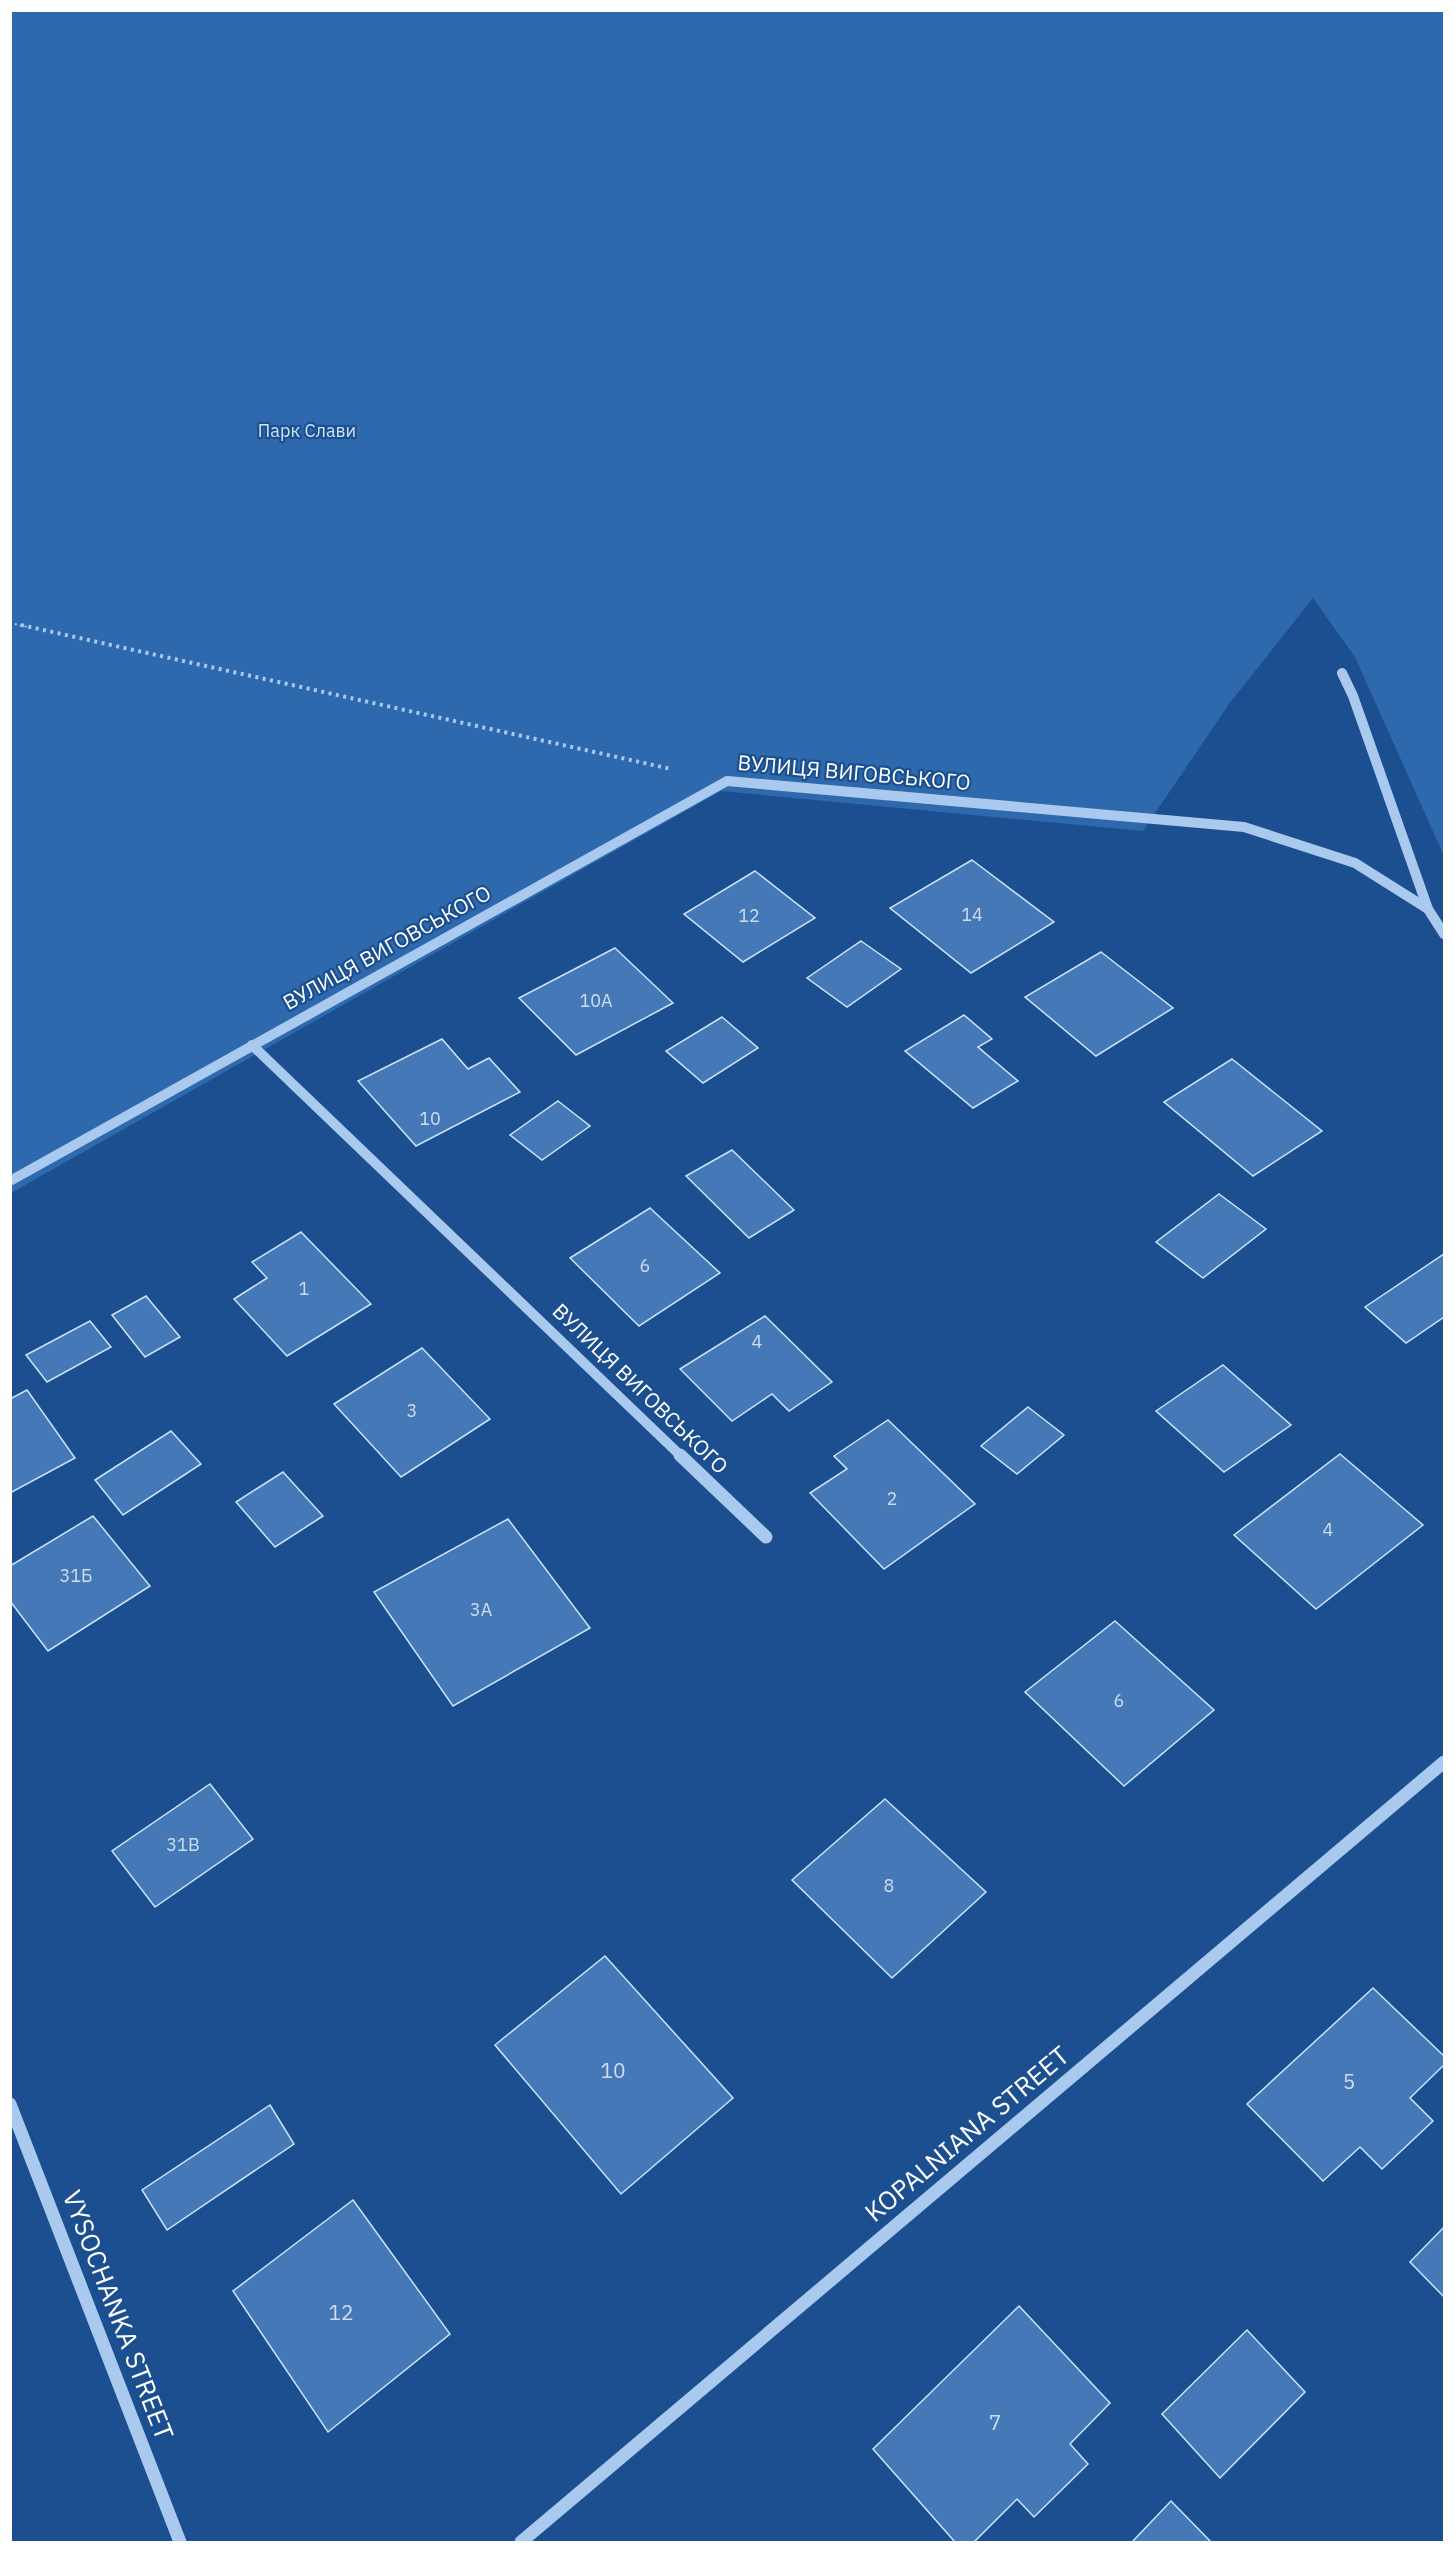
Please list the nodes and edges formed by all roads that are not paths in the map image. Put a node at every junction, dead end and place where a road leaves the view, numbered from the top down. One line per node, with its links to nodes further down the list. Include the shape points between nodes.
1 (1342, 673): 2 (street, ВУЛИЦЯ ВИГОВСЬКОГО)
2 (1428, 909): 3 (street, ВУЛИЦЯ ВИГОВСЬКОГО); 4 (street, ВУЛИЦЯ ВИГОВСЬКОГО, via 1355,863 1244,827 727,781)
3 (1444, 934)
4 (252, 1045): 5 (street, ВУЛИЦЯ ВИГОВСЬКОГО); 6 (street, ВУЛИЦЯ ВИГОВСЬКОГО)
5 (10, 1181)
6 (766, 1537)
7 (1444, 1762): 10 (street, KOPALNIANA STREET)
8 (10, 2104): 9 (street, VYSOCHANKA STREET)
9 (180, 2542)
10 (522, 2542)

